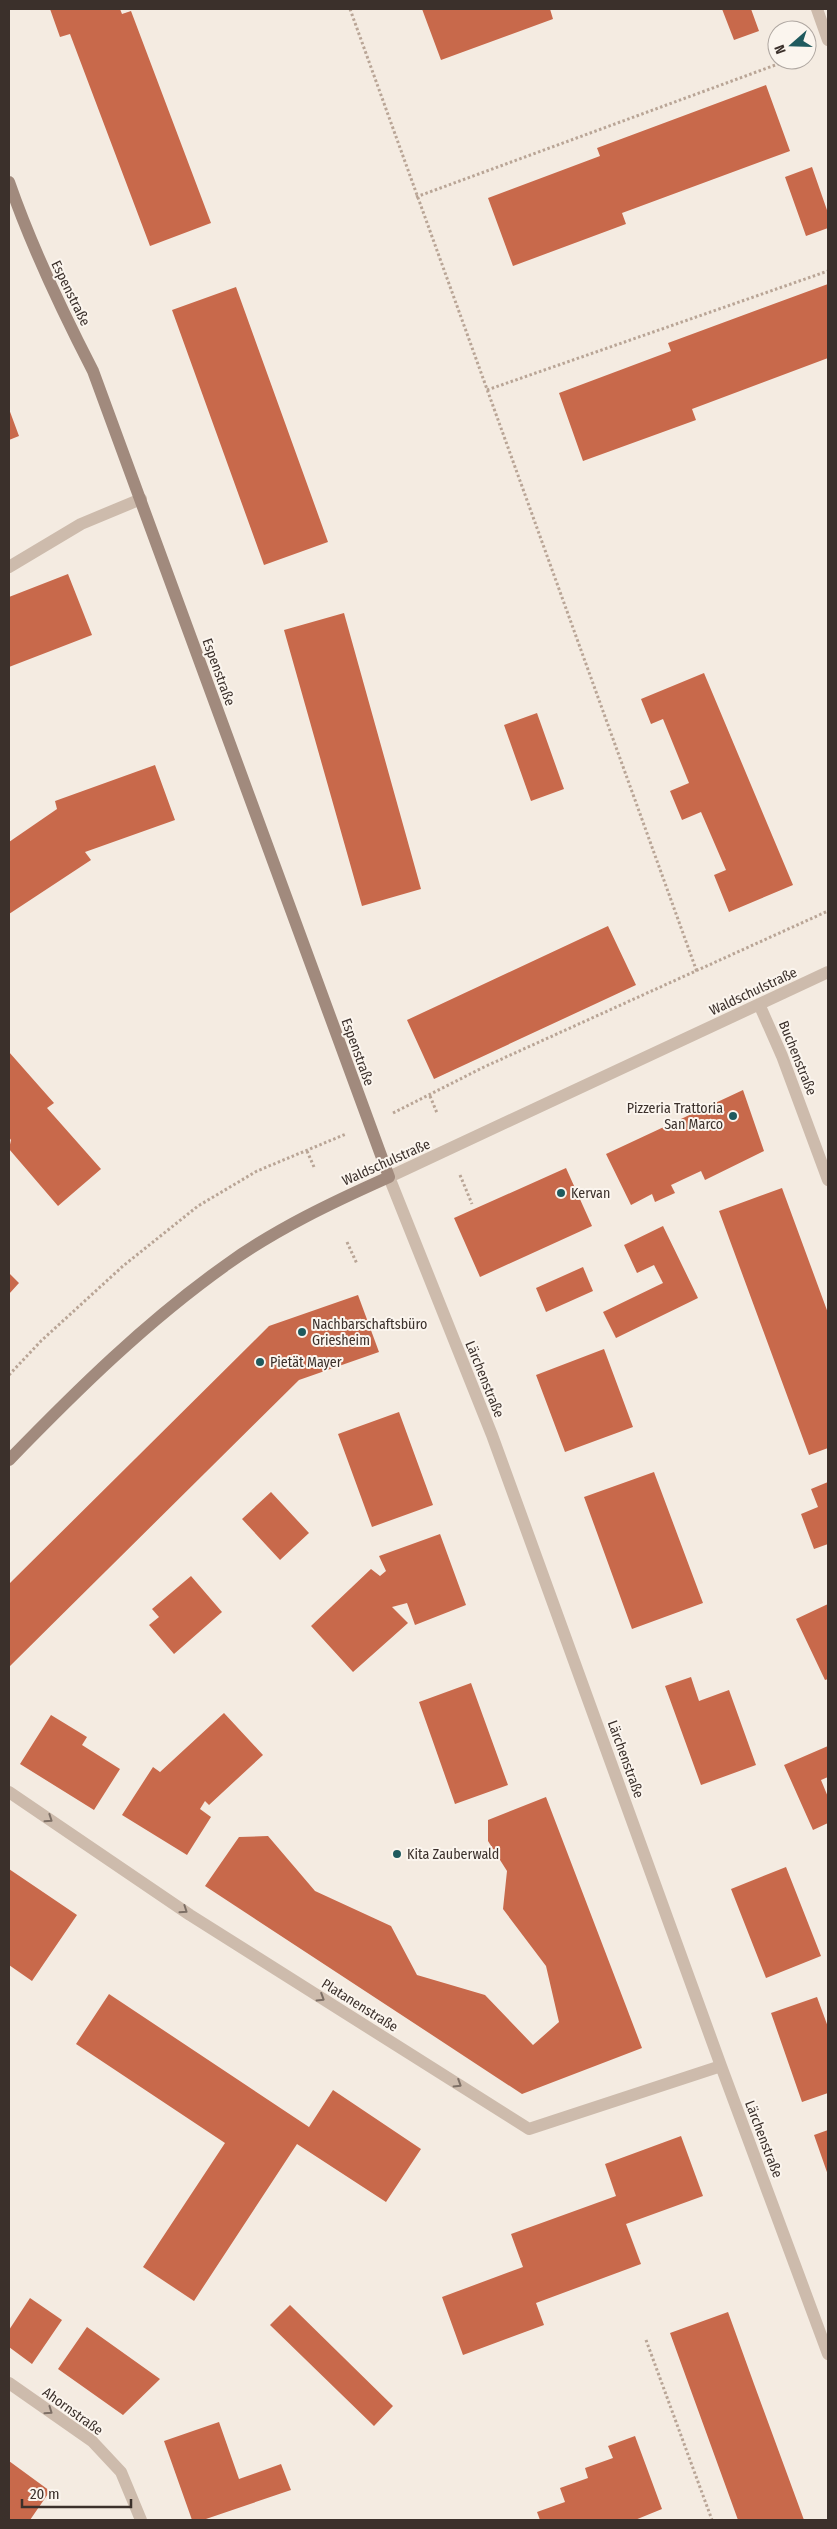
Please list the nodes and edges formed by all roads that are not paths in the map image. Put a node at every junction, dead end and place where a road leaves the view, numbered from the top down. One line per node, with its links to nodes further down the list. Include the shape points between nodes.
1 (817, 9): 2 (street)
2 (828, 40)
3 (9, 182): 4 (street, Espenstraße, via 55,297 93,371)
4 (141, 499): 5 (street, via 81,524); 8 (street, Espenstraße)
5 (9, 567)
6 (828, 972): 7 (street, Waldschulstraße)
7 (759, 1004): 8 (street, Waldschulstraße); 9 (street, Buchenstraße)
8 (389, 1177): 10 (street, Waldschulstraße, via 303,1218 226,1265 91,1375); 12 (street, Lärchenstraße, via 492,1435)
9 (828, 1180)
10 (9, 1460)
11 (9, 1792): 12 (street, Platanenstraße, one-way to 12, via 190,1915 529,2129)
12 (721, 2066): 13 (street, Lärchenstraße)
13 (828, 2354)
14 (9, 2383): 15 (street, Ahornstraße, one-way to 15, via 92,2441 121,2472)
15 (141, 2520)

